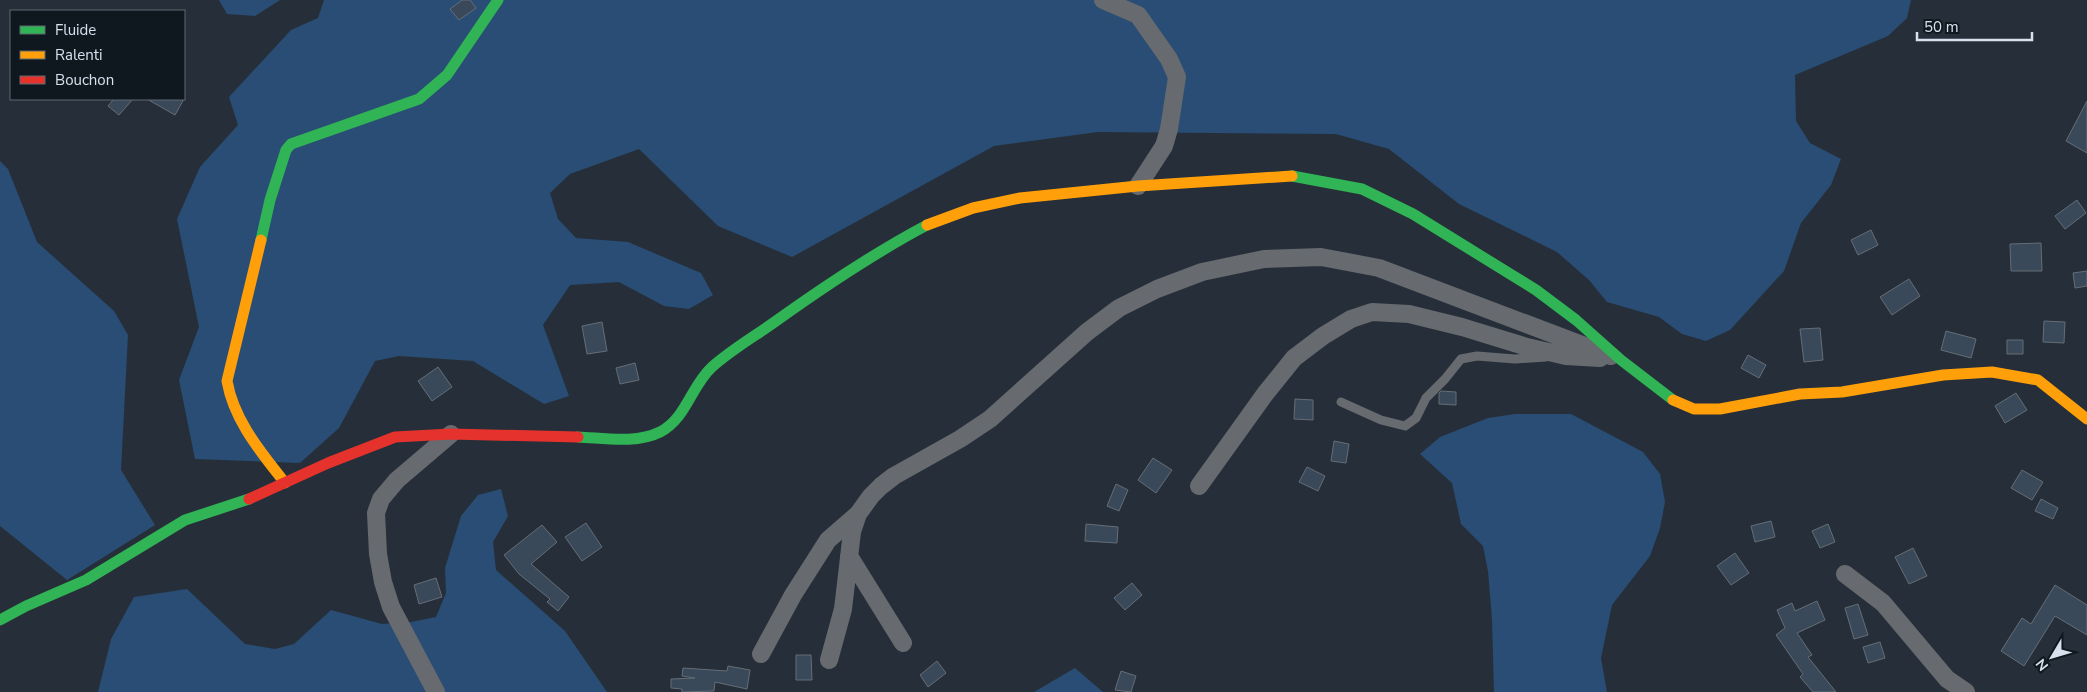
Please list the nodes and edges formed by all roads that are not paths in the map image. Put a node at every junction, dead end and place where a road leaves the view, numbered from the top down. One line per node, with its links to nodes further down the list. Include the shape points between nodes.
1 (498, 0): 9 (street, via 448,74 419,99 298,140 286,150 270,200 226,381 230,402)
2 (1103, 0): 3 (street, via 1138,15 1169,59 1177,77 1164,146)
3 (1138, 186): 5 (street, via 1291,176 1362,188 1413,214 1536,290); 8 (street, via 990,203 928,225 896,241 723,358 707,372 678,417 650,437)
4 (1566, 356): 5 (street); 6 (lane, via 1515,359 1477,356 1461,359 1426,398 1416,418 1406,426 1381,420); 10 (street, via 1409,314 1372,312 1351,319 1294,358 1264,394)
5 (1621, 360): 7 (street, via 1670,399 1694,410 1720,409 1800,394 1842,392 1943,375 1992,372 2038,380); 11 (street, via 1378,268 1321,257 1264,259 1202,272 1119,308 1087,332 990,419 894,476 871,496)
6 (1341, 402)
7 (2087, 419)
8 (451, 434): 9 (street, via 395,437); 18 (street, via 397,480 381,499 376,513 378,554 391,607)
9 (285, 483): 14 (street, via 243,502 185,520 86,580)
10 (1199, 486)
11 (858, 514): 12 (street); 16 (street, via 828,540)
12 (849, 556): 15 (street); 17 (street, via 843,609)
13 (1845, 574): 19 (street, via 1883,603 1946,679)
14 (0, 620)
15 (903, 642)
16 (761, 654)
17 (829, 660)
18 (436, 692)
19 (1966, 692)

